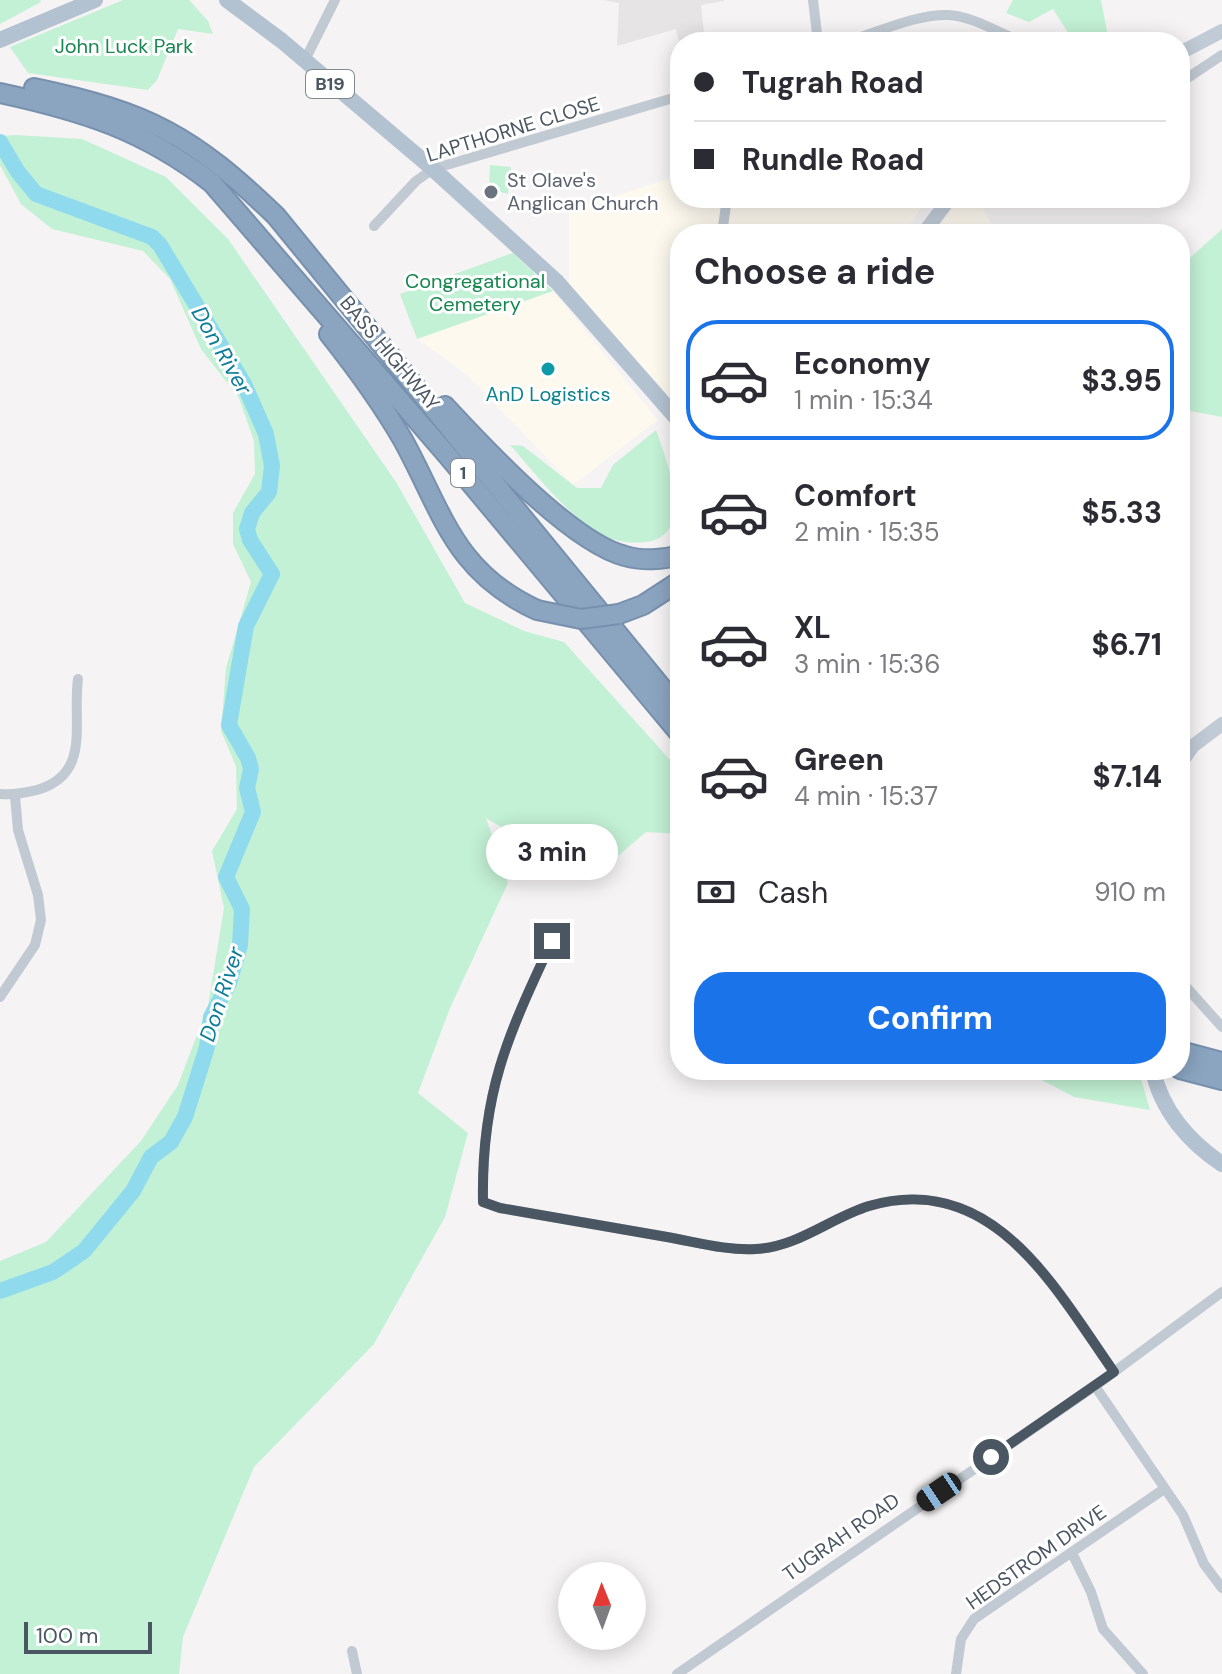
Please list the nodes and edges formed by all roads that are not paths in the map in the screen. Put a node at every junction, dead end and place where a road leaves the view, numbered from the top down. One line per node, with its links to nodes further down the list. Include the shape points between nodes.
1 (95, 0): 9 (main road)
2 (227, 0): 12 (main road, B19)
3 (335, 0): 12 (street)
4 (813, 0): 6 (street)
5 (1222, 31): 10 (main road)
6 (817, 32)
7 (878, 32): 8 (street, via 948,15)
8 (1000, 32)
9 (4, 38)
10 (1190, 48)
11 (1222, 55): 13 (street)
12 (305, 60): 18 (main road, B19)
13 (1190, 76)
14 (0, 80): 16 (highway, BASS HIGHWAY / 1)
15 (0, 93): 16 (highway, BASS HIGHWAY / 1)
16 (30, 93): 19 (highway, BASS HIGHWAY / 1, via 147,138 212,183); 21 (highway, BASS HIGHWAY / 1, via 132,113 182,137 276,216)
17 (670, 99): 18 (street, LAPTHORNE CLOSE)
18 (433, 169): 20 (street, LAPTHORNE CLOSE); 22 (main road, B19, via 557,282)
19 (243, 214): 24 (highway, bridge, via 369,385 473,568 514,600 581,619 619,614); 27 (highway, BASS HIGHWAY / 1)
20 (374, 226)
21 (331, 285): 23 (highway, via 470,433 586,536 622,556); 26 (highway, BASS HIGHWAY / 1)
22 (670, 411)
23 (670, 556)
24 (670, 587)
25 (78, 679): 31 (street, via 72,766 53,785)
26 (670, 698)
27 (670, 722)
28 (1222, 724): 29 (main road)
29 (1190, 750)
30 (0, 794): 31 (street)
31 (15, 796): 34 (street, via 18,830 41,920 35,945)
32 (552, 941): 43 (street, via 493,1085 485,1120 483,1202 739,1249 787,1244 870,1206 917,1202 960,1209 998,1226 1031,1255)
33 (1190, 991): 35 (street)
34 (0, 997)
35 (1222, 1027)
36 (1222, 1062): 37 (highway)
37 (1190, 1063)
38 (1190, 1067): 40 (highway)
39 (1156, 1080): 41 (main road, via 1180,1127)
40 (1222, 1080)
41 (1222, 1164)
42 (1222, 1292): 43 (street, TUGRAH ROAD)
43 (1114, 1372): 44 (street, TUGRAH ROAD)
44 (1095, 1386): 45 (street); 50 (street, TUGRAH ROAD)
45 (1164, 1489): 46 (street, HEDSTROM DRIVE); 47 (street)
46 (1072, 1553): 51 (street, HEDSTROM DRIVE, via 974,1619 961,1639); 52 (street, via 1103,1629)
47 (1222, 1588)
48 (352, 1651): 49 (street)
49 (357, 1674)
50 (677, 1674)
51 (956, 1674)
52 (1143, 1674)

